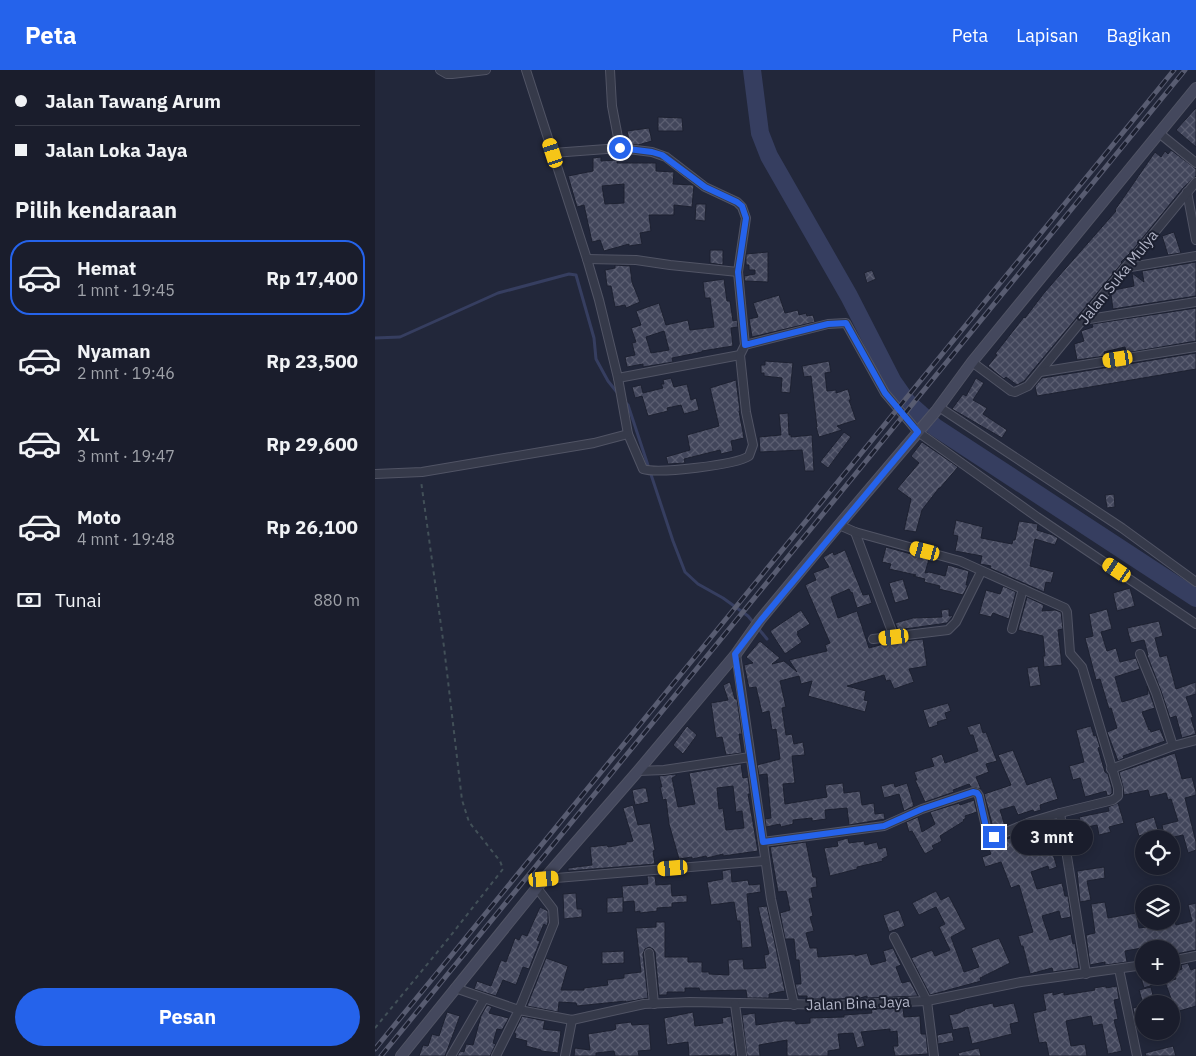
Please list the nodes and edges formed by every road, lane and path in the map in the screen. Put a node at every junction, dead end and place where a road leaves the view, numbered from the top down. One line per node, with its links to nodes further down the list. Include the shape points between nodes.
1 (440, 70): 2 (street, via 452,74)
2 (486, 70)
3 (526, 70): 8 (street)
4 (610, 70): 7 (street, via 612,106)
5 (1196, 88): 6 (main road)
6 (1159, 133): 9 (street); 22 (main road)
7 (620, 148): 8 (street); 16 (street, via 662,155 705,187 742,206 746,218)
8 (553, 153): 14 (street)
9 (1196, 163)
10 (1196, 182): 11 (street, Jalan Suka Mulya)
11 (1187, 192): 12 (street); 15 (street, Jalan Suka Mulya)
12 (1196, 240)
13 (1196, 256): 15 (street)
14 (587, 259): 16 (street, via 636,260); 24 (street)
15 (1125, 268): 18 (street, Jalan Suka Mulya)
16 (738, 272): 19 (street)
17 (1196, 302): 18 (street)
18 (1083, 320): 23 (street, Jalan Suka Mulya)
19 (745, 345): 21 (street); 26 (street, via 828,324 846,323 885,393)
20 (1196, 347): 23 (street)
21 (740, 355): 24 (street); 27 (street, via 753,445 749,456 732,463 643,469)
22 (973, 362): 23 (street, Jalan Suka Mulya, via 1007,390 1015,392 1028,386); 25 (main road)
23 (1040, 372)
24 (618, 378): 27 (street)
25 (938, 409): 26 (main road); 33 (street, via 1122,528)
26 (919, 430): 30 (main road); 35 (street, via 1037,517)
27 (628, 434): 28 (street, via 594,444)
28 (422, 472): 29 (street); 66 (path, via 462,800 469,822 503,869)
29 (375, 474)
30 (839, 525): 31 (street); 39 (main road)
31 (855, 532): 32 (street, via 960,561); 37 (street)
32 (981, 572): 34 (street); 37 (street, via 956,622 948,630)
33 (1196, 582)
34 (1023, 589): 36 (street); 44 (street, via 1061,605 1067,612 1070,653 1082,667)
35 (1196, 624)
36 (1012, 630)
37 (894, 637): 38 (street)
38 (873, 639)
39 (735, 654): 43 (street); 45 (main road)
40 (1139, 654): 42 (street)
41 (1196, 740): 42 (street)
42 (1173, 746): 44 (street)
43 (750, 757): 45 (street); 47 (street)
44 (1111, 769): 46 (street, via 1118,796)
45 (638, 771): 49 (main road)
46 (1059, 813): 47 (street, via 992,838 979,796 973,792 884,826); 57 (street)
47 (763, 842): 48 (street)
48 (765, 861): 49 (street); 63 (street)
49 (544, 879): 50 (main road)
50 (537, 888): 58 (main road); 64 (street, via 553,909 554,923)
51 (893, 937): 60 (street)
52 (649, 953): 61 (street)
53 (1196, 956): 54 (street)
54 (1180, 959)
55 (1135, 967): 56 (street, Jalan Bina Jaya)
56 (1119, 970): 57 (street, Jalan Bina Jaya); 73 (street)
57 (1086, 974): 60 (street, Jalan Bina Jaya, via 1021,982)
58 (455, 988): 59 (street, Jalan Bina Jaya); 68 (main road)
59 (484, 999): 64 (street, Jalan Bina Jaya); 69 (street)
60 (927, 1000): 63 (street, Jalan Bina Jaya); 72 (street)
61 (654, 1004): 62 (street, Jalan Bina Jaya); 65 (street, Jalan Bina Jaya)
62 (735, 1004): 63 (street, Jalan Bina Jaya); 67 (street)
63 (794, 1005)
64 (519, 1010): 65 (street, Jalan Bina Jaya); 70 (street)
65 (572, 1020): 71 (street)
66 (375, 1028)
67 (742, 1055)
68 (401, 1056)
69 (451, 1056)
70 (496, 1056)
71 (565, 1056)
72 (934, 1056)
73 (1137, 1056)

